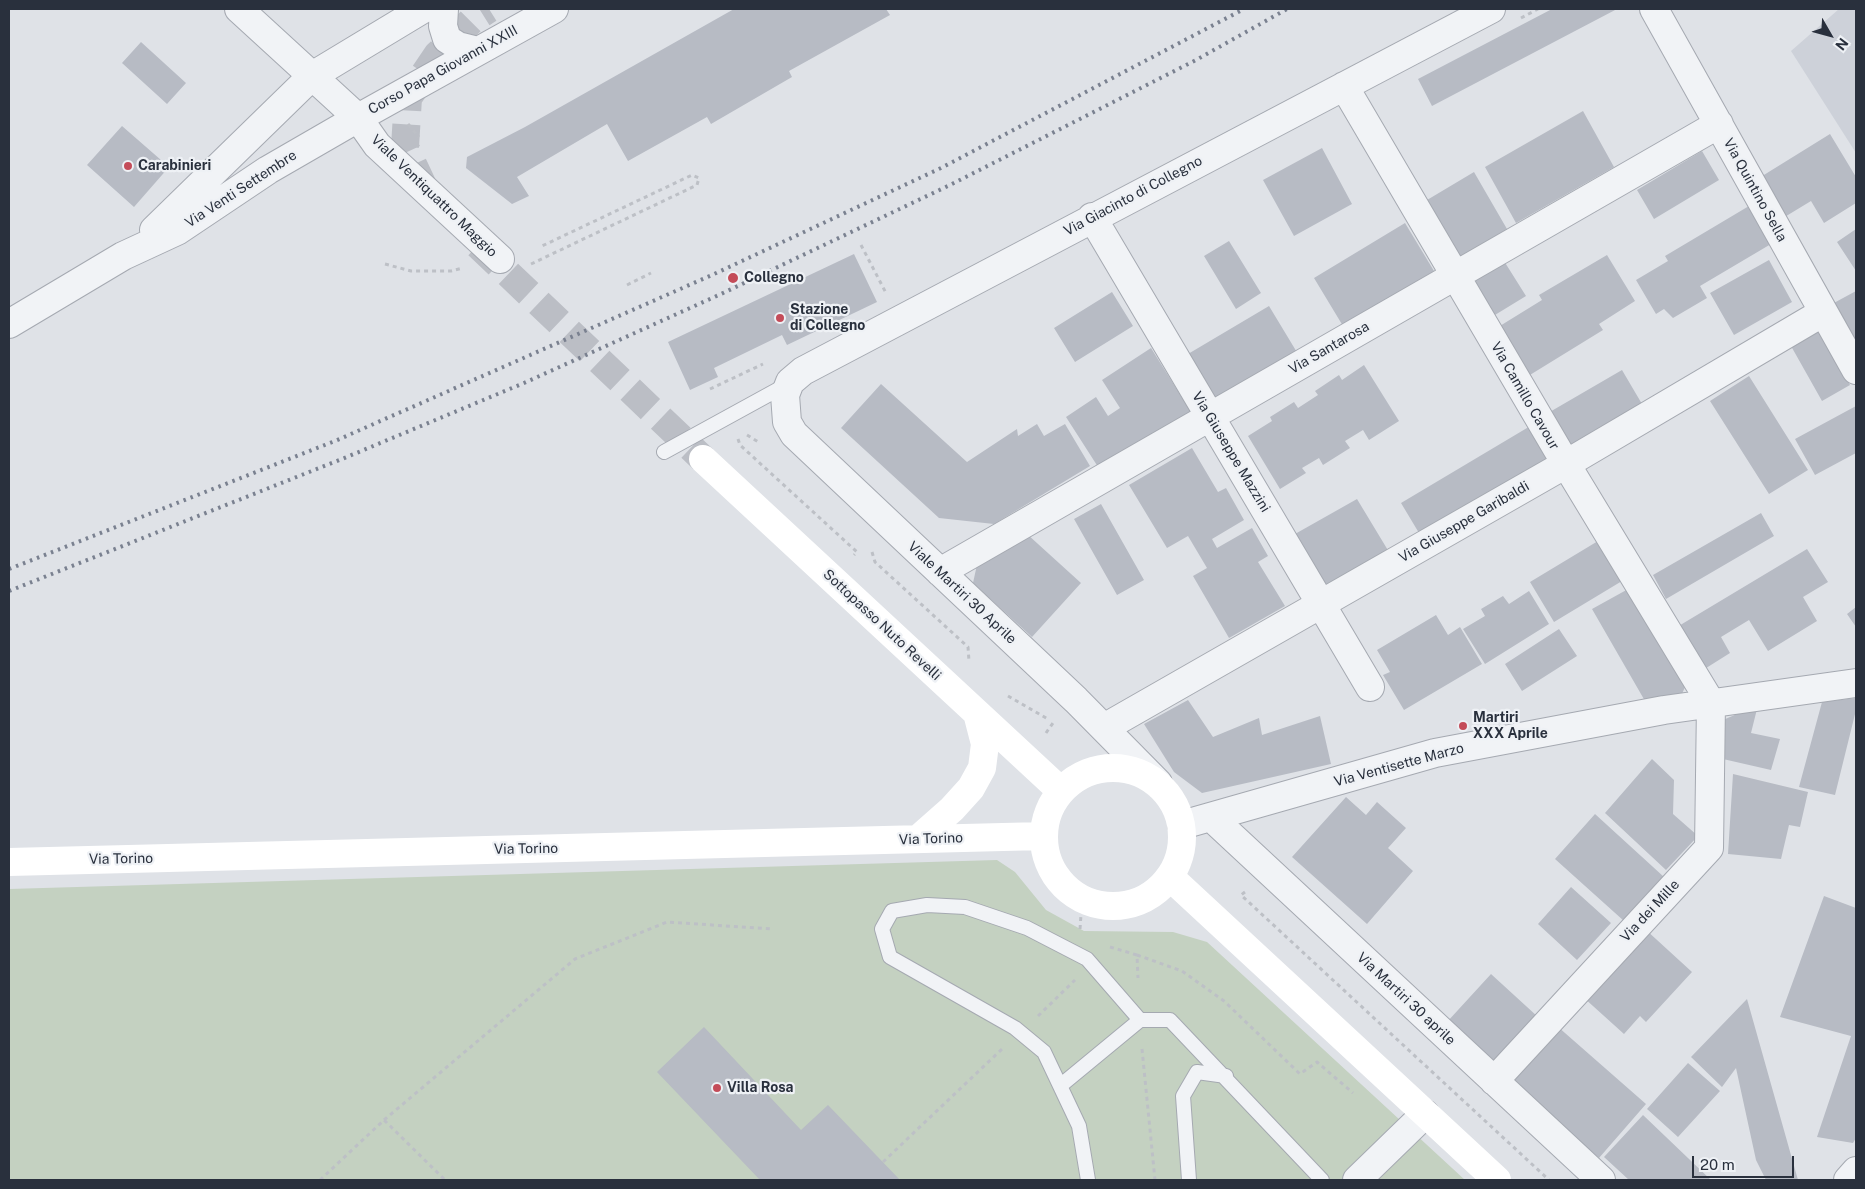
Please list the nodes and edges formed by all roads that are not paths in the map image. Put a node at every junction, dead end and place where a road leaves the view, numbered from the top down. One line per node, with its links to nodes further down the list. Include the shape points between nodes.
1 (238, 9): 8 (street, Viale Ventiquattro Maggio)
2 (424, 9): 8 (street)
3 (444, 9): 7 (street, via 443,26 447,39 458,46)
4 (554, 9): 7 (street, Corso Papa Giovanni XXIII)
5 (1491, 9): 9 (street, Via Giacinto di Collegno)
6 (1654, 9): 11 (street, Via Quintino Sella)
7 (478, 51): 10 (street, Corso Papa Giovanni XXIII)
8 (312, 76): 10 (street, Viale Ventiquattro Maggio); 13 (street, Via Venti Settembre, via 169,218)
9 (1344, 86): 12 (street, Via Giacinto di Collegno); 15 (street, Via Camillo Cavour)
10 (358, 118): 13 (street, Via Venti Settembre, via 268,170 176,231); 14 (street, Viale Ventiquattro Maggio, via 377,145)
11 (1719, 124): 15 (street, Via Santarosa); 16 (street, Via Quintino Sella)
12 (1092, 218): 19 (street, Via Giacinto di Collegno, via 803,372); 20 (street, Via Giuseppe Mazzini)
13 (122, 256): 17 (street, Via Venti Settembre)
14 (500, 260)
15 (1455, 276): 20 (street, Via Santarosa); 23 (street, Via Camillo Cavour)
16 (1822, 312): 18 (street, Via Quintino Sella); 23 (street, Via Giuseppe Garibaldi)
17 (9, 324)
18 (1856, 370)
19 (788, 389): 21 (lane, via 726,416); 24 (street, Viale Martiri 30 Aprile, via 787,422 794,434)
20 (1210, 417): 24 (street, Via Santarosa); 25 (street, Via Giuseppe Mazzini)
21 (664, 452)
22 (703, 459): 29 (street, Sottopasso Nuto Revelli)
23 (1566, 464): 25 (street, Via Giuseppe Garibaldi); 28 (street, Via Camillo Cavour)
24 (940, 572): 30 (street, Viale Martiri 30 Aprile)
25 (1321, 605): 27 (street, Via Giuseppe Mazzini); 30 (street, Via Giuseppe Garibaldi)
26 (1856, 683): 28 (street, Via Ventisette Marzo)
27 (1370, 687)
28 (1711, 703): 33 (street, Via Ventisette Marzo, via 1435,753); 41 (street, Via dei Mille, via 1709,848)
29 (976, 713): 32 (street, Sottopasso Nuto Revelli); 36 (street, via 985,744 982,768 971,788)
30 (1104, 728): 31 (street, Viale Martiri 30 Aprile)
31 (1158, 783): 32 (street, via 1134,770 1108,767 1082,774); 34 (street, via 1173,802)
32 (1060, 790): 35 (street, via 1048,811)
33 (1211, 817): 34 (street, Via Ventisette Marzo); 41 (street, Via Martiri 30 aprile)
34 (1182, 825): 38 (street, via 1181,852)
35 (1043, 836): 36 (street, Via Torino); 38 (street, via 1047,862 1061,884 1082,900 1106,907 1132,904 1154,894)
36 (918, 839): 37 (street, Via Torino)
37 (9, 862)
38 (1170, 877): 43 (street)
39 (1140, 1020): 40 (lane, via 1170,1020); 42 (lane); 42 (lane, via 1087,959 1027,928 965,907 927,905 892,911 882,929 890,957 1020,1032 1044,1052)
40 (1226, 1076): 46 (lane, via 1197,1072 1183,1096); 47 (lane)
41 (1494, 1081): 50 (street, Via Martiri 30 aprile)
42 (1060, 1086): 45 (lane, via 1079,1126)
43 (1425, 1114): 48 (street); 49 (street)
44 (1856, 1171): 51 (street)
45 (1088, 1180)
46 (1189, 1180)
47 (1322, 1180)
48 (1357, 1180)
49 (1497, 1180)
50 (1601, 1180)
51 (1848, 1180)

